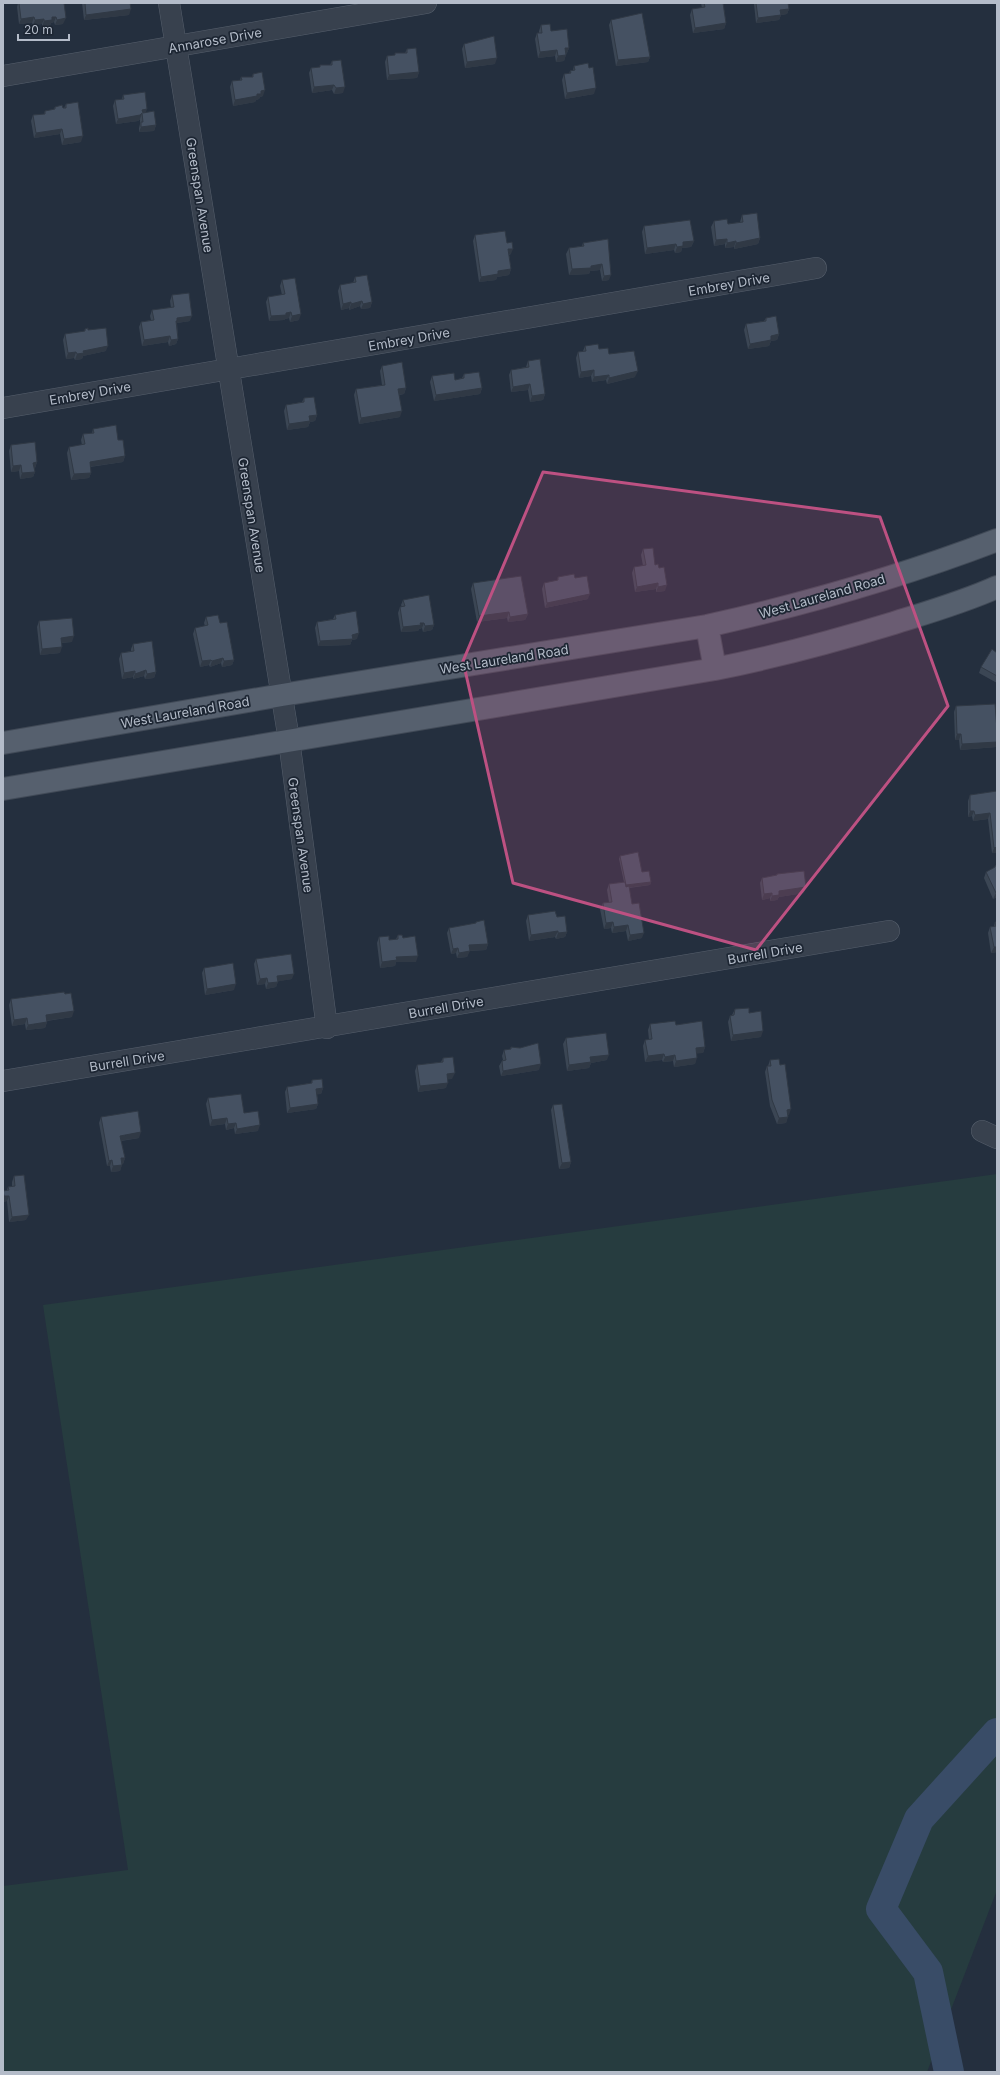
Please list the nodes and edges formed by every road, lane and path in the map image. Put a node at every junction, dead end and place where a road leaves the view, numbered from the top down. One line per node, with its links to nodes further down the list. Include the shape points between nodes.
1 (168, 3): 3 (street, Greenspan Avenue)
2 (426, 3): 3 (street, Annarose Drive)
3 (175, 47): 4 (street, Annarose Drive); 6 (street, Greenspan Avenue)
4 (3, 76)
5 (816, 268): 6 (street, Embrey Drive)
6 (228, 370): 7 (street, Embrey Drive); 12 (street, Greenspan Avenue)
7 (3, 408)
8 (997, 540): 10 (main road, West Laureland Road, via 947,559 857,587 770,612)
9 (997, 587): 11 (main road, via 928,613 867,631)
10 (707, 626): 11 (main road); 12 (main road, West Laureland Road)
11 (715, 669): 13 (main road)
12 (282, 695): 13 (street, Greenspan Avenue); 14 (main road, West Laureland Road)
13 (289, 740): 15 (main road); 17 (street, Greenspan Avenue)
14 (3, 743)
15 (3, 789)
16 (889, 931): 17 (street, Burrell Drive)
17 (327, 1028): 18 (street, Burrell Drive)
18 (3, 1081)

